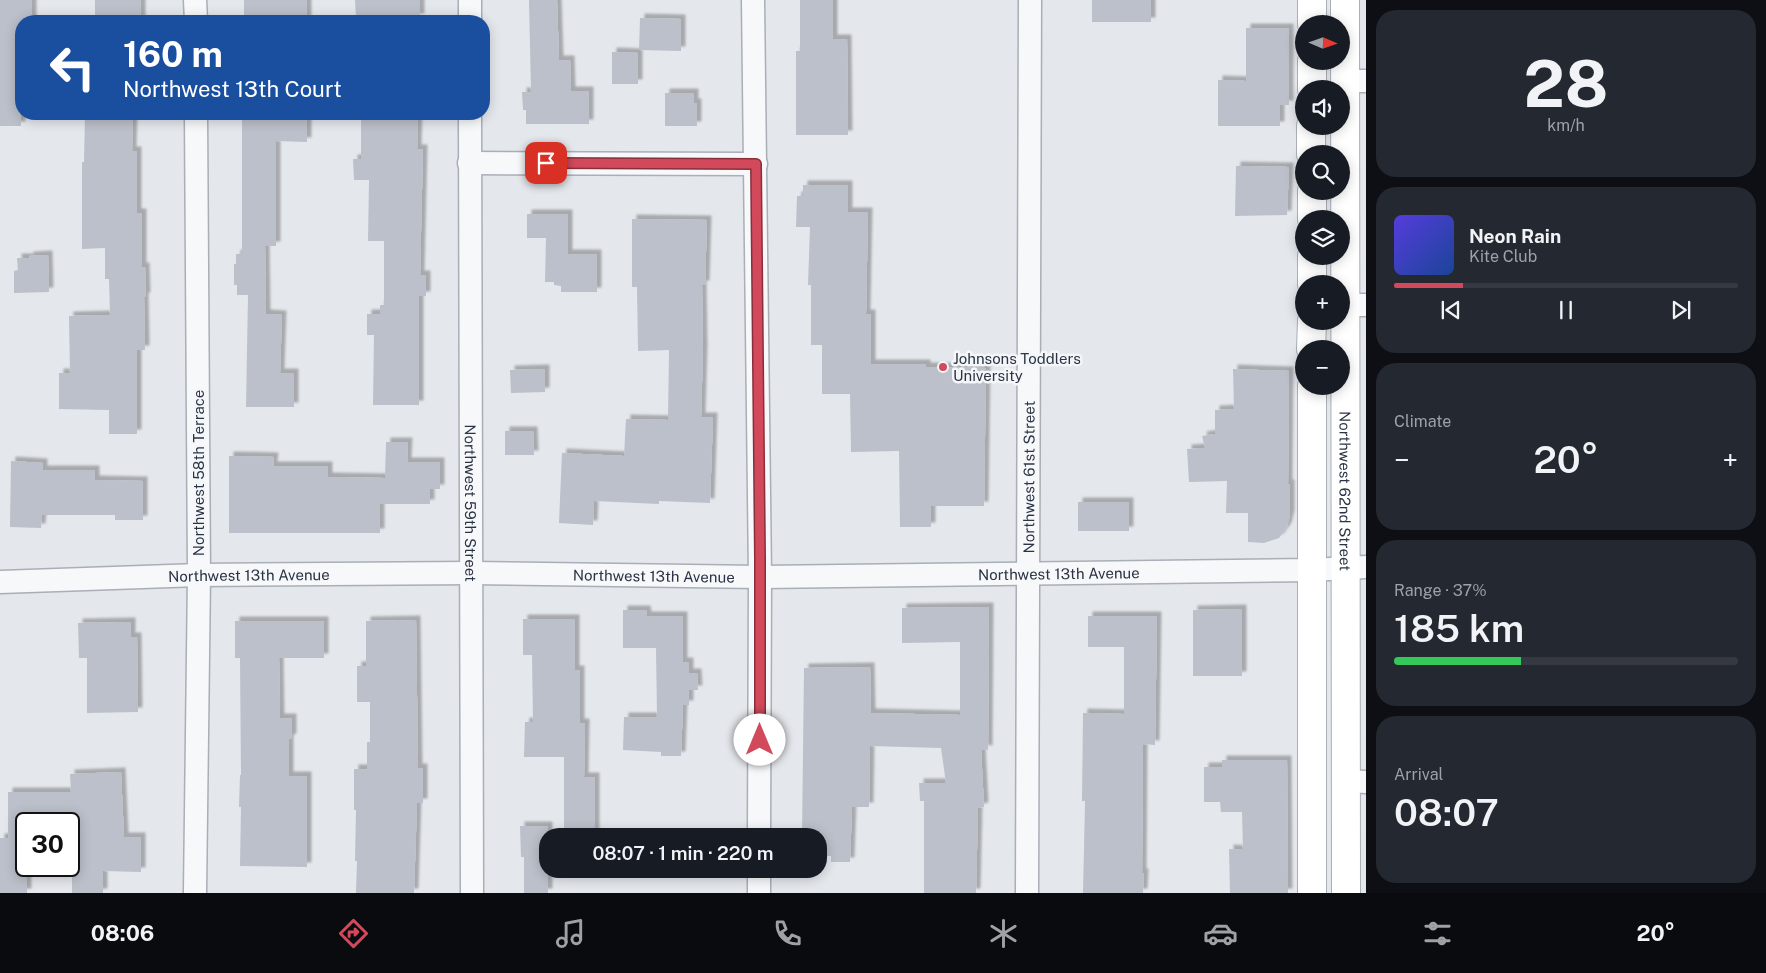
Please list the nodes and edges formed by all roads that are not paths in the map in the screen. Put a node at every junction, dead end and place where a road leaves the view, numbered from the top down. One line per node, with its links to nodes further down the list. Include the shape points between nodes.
1 (196, 0): 7 (street)
2 (470, 0): 8 (street)
3 (753, 0): 14 (street)
4 (1030, 0): 20 (street, Northwest 61st Street)
5 (1312, 0): 9 (main road)
6 (1345, 0): 10 (main road, Northwest 62nd Street)
7 (196, 15)
8 (470, 15)
9 (1312, 15)
10 (1356, 81): 15 (main road, Northwest 62nd Street)
11 (196, 120): 21 (street, Northwest 58th Terrace)
12 (470, 120): 13 (street, Northwest 59th Street)
13 (469, 163): 14 (street); 19 (street, Northwest 59th Street)
14 (756, 164): 22 (street)
15 (1356, 305): 17 (main road, Northwest 62nd Street)
16 (1312, 395): 18 (main road)
17 (1356, 568): 18 (street, Northwest 13th Avenue); 24 (main road, Northwest 62nd Street)
18 (1312, 570): 20 (street, Northwest 13th Avenue); 31 (main road)
19 (472, 573): 21 (street, Northwest 13th Avenue); 22 (street, Northwest 13th Avenue); 28 (street, Northwest 59th Street)
20 (1029, 574): 22 (street, Northwest 13th Avenue); 30 (street, Northwest 61st Street)
21 (199, 575): 23 (street, Northwest 13th Avenue); 27 (street, Northwest 58th Terrace)
22 (760, 577): 25 (street)
23 (0, 582)
24 (1356, 782): 32 (main road, Northwest 62nd Street)
25 (759, 828)
26 (759, 878): 29 (street)
27 (195, 893)
28 (472, 893)
29 (759, 893)
30 (1027, 893)
31 (1312, 893)
32 (1346, 893)

